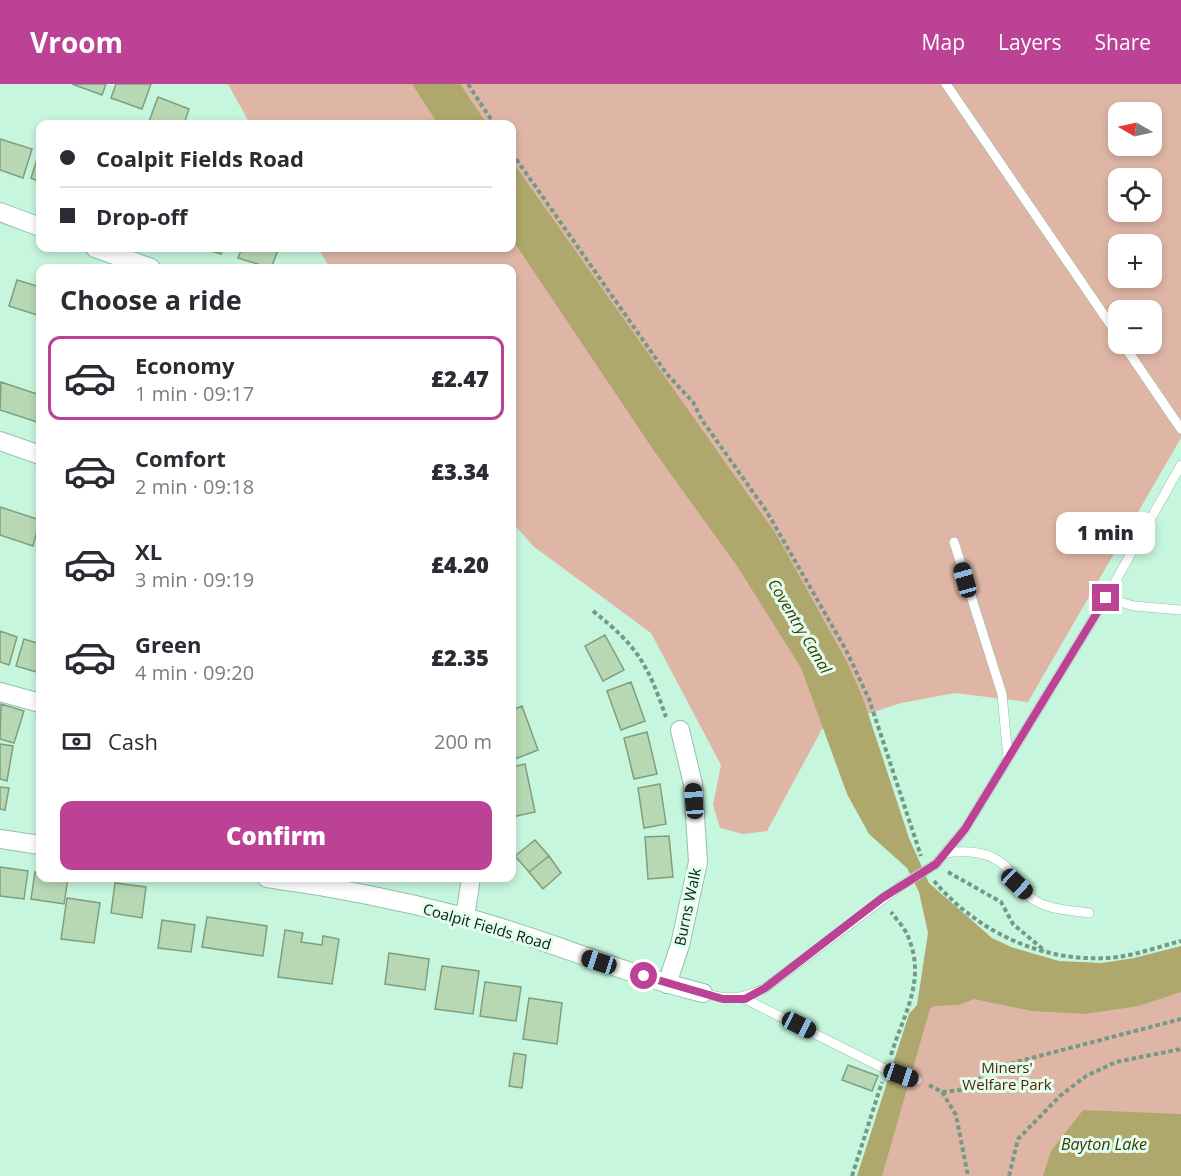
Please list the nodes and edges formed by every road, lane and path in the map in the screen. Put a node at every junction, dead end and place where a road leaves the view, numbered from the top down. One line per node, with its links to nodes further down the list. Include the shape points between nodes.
1 (468, 84): 3 (path)
2 (946, 84): 9 (lane)
3 (491, 120)
4 (516, 159): 26 (path, via 666,373 693,402 767,512 820,601 868,699)
5 (0, 212): 6 (street)
6 (36, 226)
7 (106, 252): 8 (street)
8 (140, 264)
9 (1108, 321)
10 (1131, 354): 11 (lane)
11 (1181, 429)
12 (0, 441): 13 (street)
13 (36, 454)
14 (1181, 465): 16 (lane)
15 (954, 542): 22 (lane, via 1002,694)
16 (1106, 598): 17 (lane, via 1134,606); 22 (lane)
17 (1181, 610)
18 (593, 611): 21 (path, via 636,649 653,680 669,727)
19 (0, 692): 20 (street)
20 (36, 702)
21 (680, 730): 36 (street, Burns Walk, via 693,784 698,862)
22 (1008, 758): 25 (lane, via 965,829)
23 (0, 839): 24 (street)
24 (36, 844)
25 (945, 853): 27 (lane); 32 (lane, via 972,851 990,858 1006,867 1034,900 1050,907)
26 (924, 864)
27 (936, 864): 31 (lane, bridge); 35 (path, via 1001,902 1013,924)
28 (930, 874): 35 (path, via 935,883 990,929)
29 (298, 882): 33 (street, Coalpit Fields Road)
30 (470, 882): 33 (street)
31 (882, 898): 38 (lane, via 765,988); 41 (path, via 909,938 916,974 914,997 901,1020)
32 (1089, 913)
33 (465, 917): 36 (street, Coalpit Fields Road)
34 (1181, 940): 35 (path, via 1121,957 1072,958)
35 (1048, 953)
36 (667, 984): 37 (street, Coalpit Fields Road)
37 (703, 993): 38 (lane, via 723,999)
38 (745, 999): 41 (lane)
39 (1181, 1018): 43 (path, via 1001,1066 960,1089)
40 (1181, 1049): 46 (path, via 1116,1062 1086,1076 1018,1139)
41 (886, 1068): 42 (lane, bridge); 44 (path)
42 (917, 1080): 43 (path)
43 (942, 1092): 45 (path, via 956,1116)
44 (852, 1176)
45 (968, 1176)
46 (1009, 1176)

